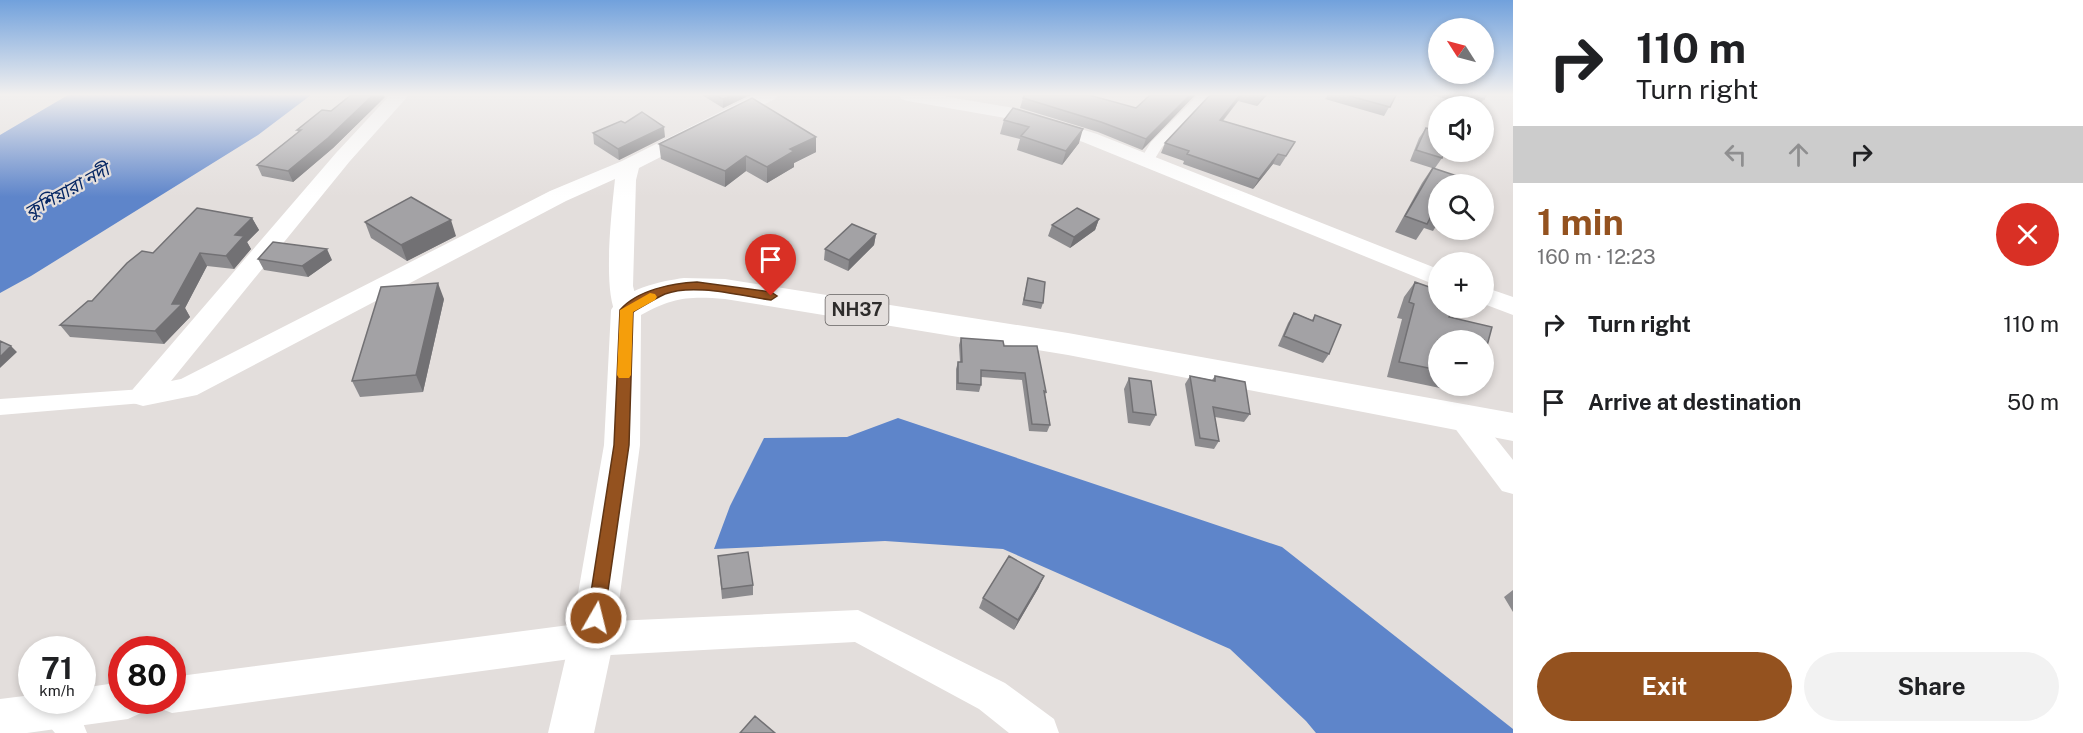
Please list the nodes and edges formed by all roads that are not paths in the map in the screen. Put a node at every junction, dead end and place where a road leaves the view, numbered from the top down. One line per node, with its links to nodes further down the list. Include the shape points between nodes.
1 (368, 129): 11 (street)
2 (699, 129): 6 (street)
3 (1066, 129): 5 (street)
4 (1171, 129): 5 (street)
5 (1146, 162): 7 (street)
6 (629, 165): 10 (street, via 625,180 621,286); 11 (street, via 558,196 187,387)
7 (1428, 274)
8 (1494, 299): 9 (street)
9 (1513, 307)
10 (626, 310): 13 (highway, NH37, via 675,287 725,289 1068,344); 16 (highway, via 622,445)
11 (143, 396): 12 (street)
12 (0, 407)
13 (1464, 419): 14 (highway, NH37); 15 (street)
14 (1513, 427)
15 (1513, 482)
16 (592, 639): 17 (street); 21 (highway); 22 (street, via 858,626 992,696)
17 (186, 693)
18 (108, 707): 20 (street)
19 (0, 718): 20 (street)
20 (64, 722)
21 (571, 733)
22 (1040, 733)

